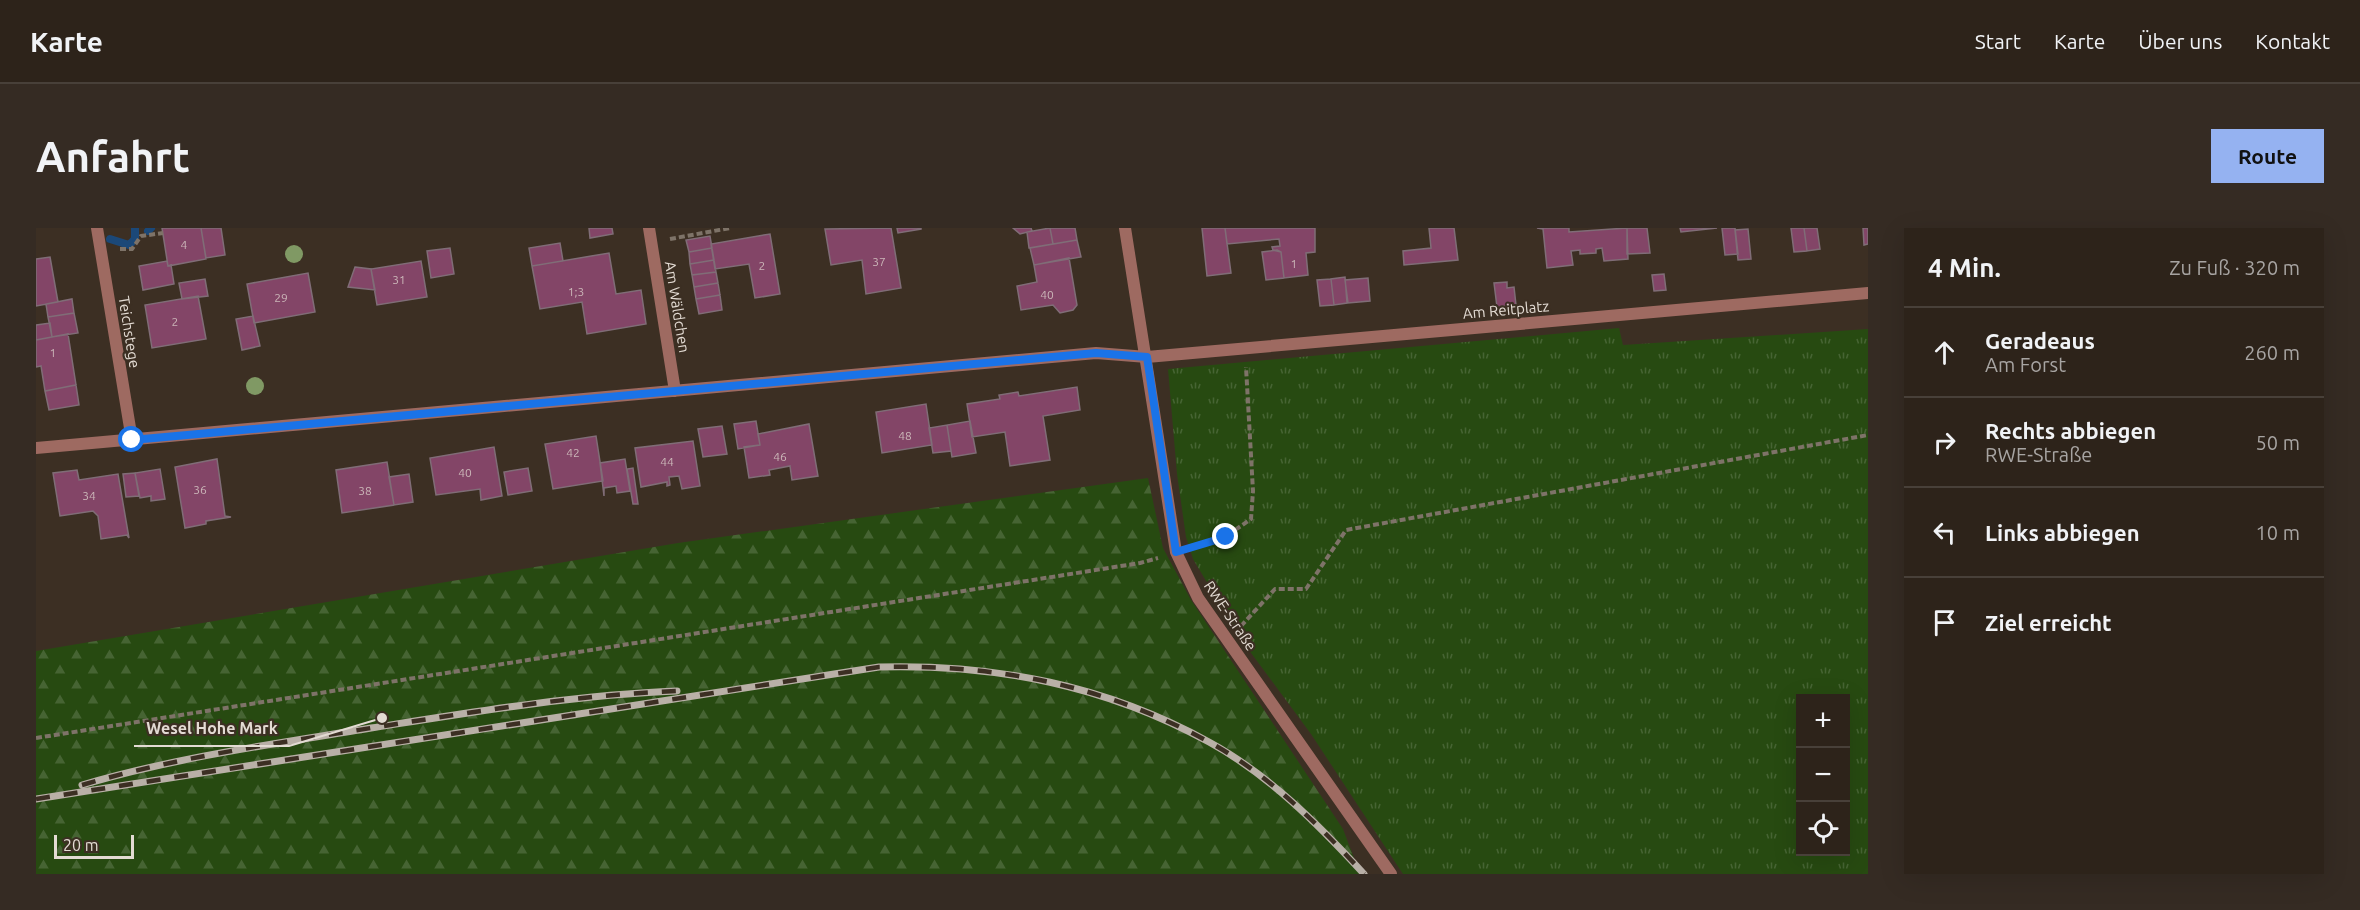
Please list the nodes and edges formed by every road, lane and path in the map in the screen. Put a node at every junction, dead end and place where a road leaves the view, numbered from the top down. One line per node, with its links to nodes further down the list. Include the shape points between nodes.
1 (97, 228): 7 (street, Teichstege)
2 (649, 228): 6 (street, Am Wäldchen)
3 (730, 228): 6 (path)
4 (1125, 228): 10 (street, RWE-Straße)
5 (163, 233): 7 (path, via 141,236 135,247 128,250 110,244)
6 (651, 242): 11 (street, Am Wäldchen)
7 (100, 246): 13 (street, Teichstege)
8 (1868, 293): 9 (street, Am Reitplatz)
9 (1245, 349): 10 (street, Am Reitplatz); 15 (path, via 1251,519 1226,537)
10 (1147, 357): 11 (street, Am Reitplatz, via 1096,353); 15 (street, RWE-Straße)
11 (675, 392): 13 (street, Am Reitplatz)
12 (1868, 435): 16 (path, via 1346,530 1306,589 1275,589)
13 (132, 440): 14 (street, Am Reitplatz)
14 (36, 448)
15 (1176, 552): 16 (street, RWE-Straße, via 1198,598); 17 (path, via 1140,563)
16 (1228, 639): 18 (street, RWE-Straße)
17 (36, 738)
18 (1390, 874)

